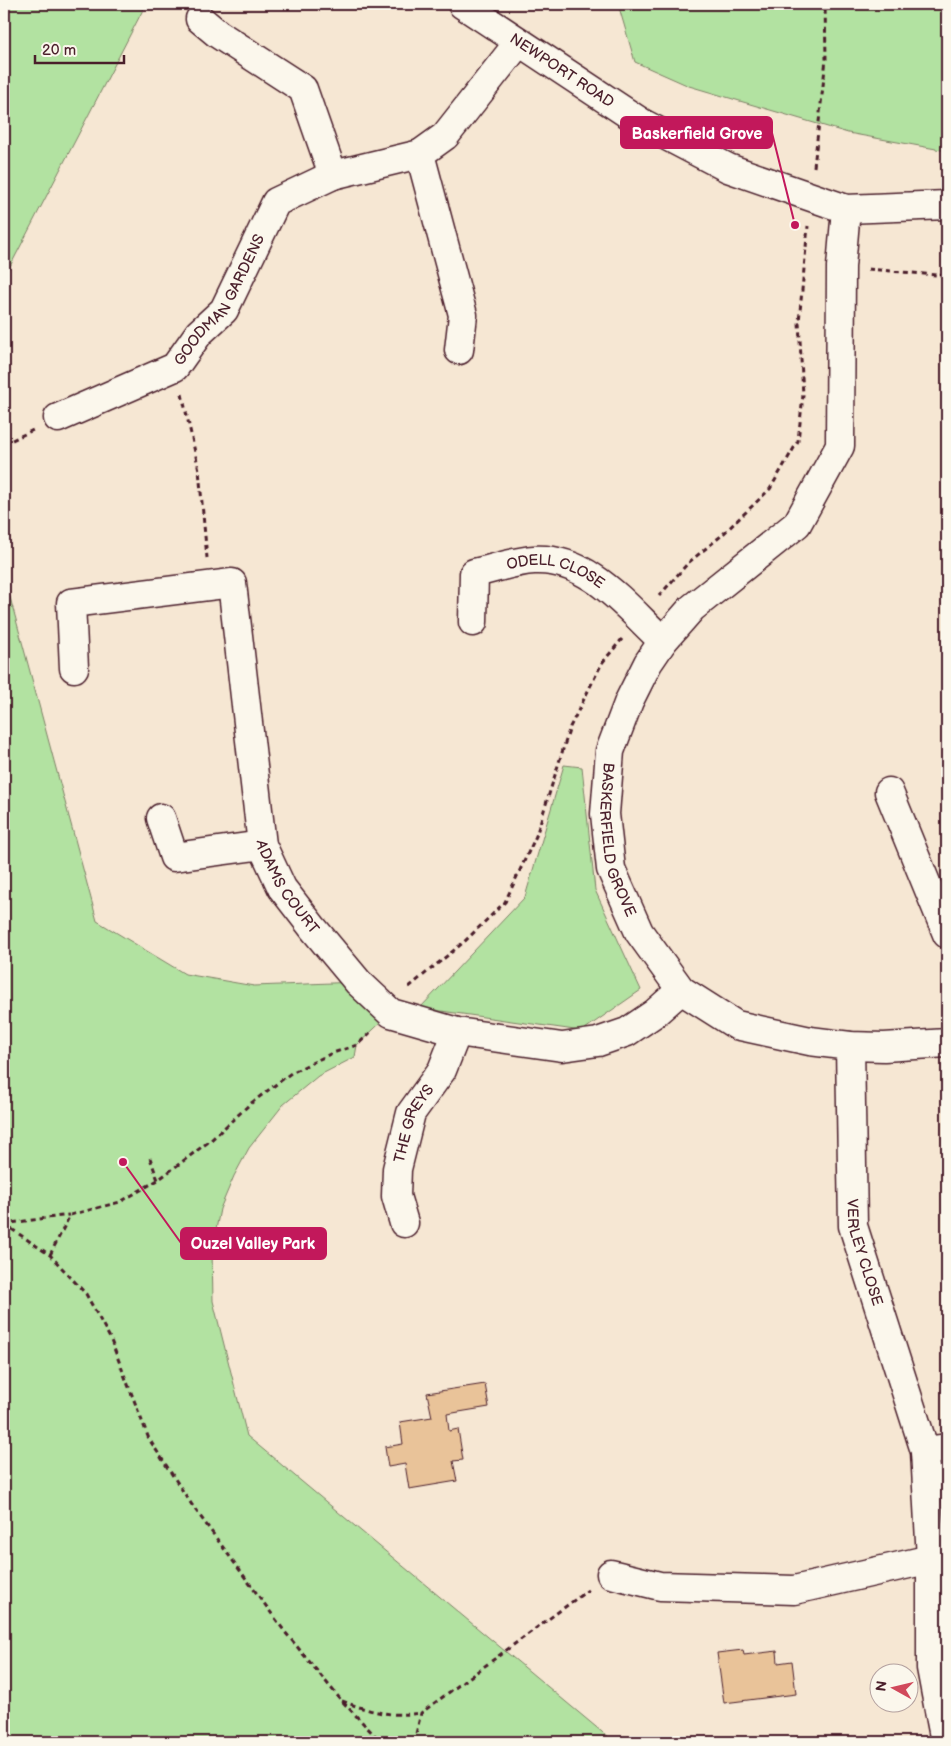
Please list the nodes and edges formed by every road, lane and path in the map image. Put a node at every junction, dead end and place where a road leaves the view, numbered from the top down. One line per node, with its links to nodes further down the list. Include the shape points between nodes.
1 (462, 4): 4 (street, NEWPORT ROAD)
2 (825, 4): 7 (path, via 826,59)
3 (200, 19): 6 (street, via 303,89)
4 (519, 42): 5 (street, GOODMAN GARDENS, via 445,136); 7 (street, NEWPORT ROAD, via 651,127 728,168)
5 (420, 154): 6 (street, GOODMAN GARDENS); 13 (street, via 463,315)
6 (333, 175): 14 (street, GOODMAN GARDENS, via 276,202 224,310 200,333)
7 (810, 198): 9 (street, NEWPORT ROAD)
8 (947, 205): 9 (street, NEWPORT ROAD)
9 (846, 209): 11 (street, BASKERFIELD GROVE)
10 (804, 264): 11 (path)
11 (840, 267): 12 (path); 18 (street, BASKERFIELD GROVE, via 840,446 797,524 692,608)
12 (947, 276)
13 (459, 350)
14 (175, 367): 15 (street, GOODMAN GARDENS); 16 (path, via 199,470)
15 (58, 418)
16 (210, 586): 19 (street, ADAMS COURT, via 71,603); 22 (street, ADAMS COURT, via 232,584)
17 (473, 622): 18 (street, ODELL CLOSE, via 474,573 535,560 571,565 593,575)
18 (663, 641): 24 (street, BASKERFIELD GROVE, via 629,701 610,751 605,814 611,869 639,932)
19 (74, 668)
20 (889, 792): 23 (street)
21 (161, 818): 22 (street, via 174,856)
22 (262, 845): 25 (street, ADAMS COURT, via 282,888 358,982)
23 (947, 934)
24 (681, 990): 26 (street, ADAMS COURT, via 627,1032 598,1042 562,1047); 28 (street, BASKERFIELD GROVE, via 736,1025 801,1040)
25 (392, 1013): 26 (street, ADAMS COURT); 30 (path, via 357,1045 291,1073)
26 (457, 1032): 32 (street, THE GREYS, via 442,1070 411,1113 397,1169 396,1196)
27 (947, 1042): 28 (street, BASKERFIELD GROVE)
28 (850, 1046): 35 (street, VERLEY CLOSE, via 853,1226)
29 (150, 1158): 30 (path)
30 (158, 1180): 31 (path, via 120,1202)
31 (70, 1215): 33 (path); 34 (path)
32 (404, 1223)
33 (4, 1224): 34 (path)
34 (50, 1255): 38 (path, via 86,1294 110,1338 149,1439 192,1505 285,1632)
35 (936, 1449): 36 (street, VERLEY CLOSE)
36 (930, 1559): 37 (street, via 794,1590 660,1586); 42 (street, VERLEY CLOSE, via 931,1668)
37 (611, 1574): 39 (path)
38 (341, 1700): 39 (path, via 368,1711 396,1716); 40 (path)
39 (421, 1713): 41 (path)
40 (381, 1742)
41 (414, 1742)
42 (945, 1742)

